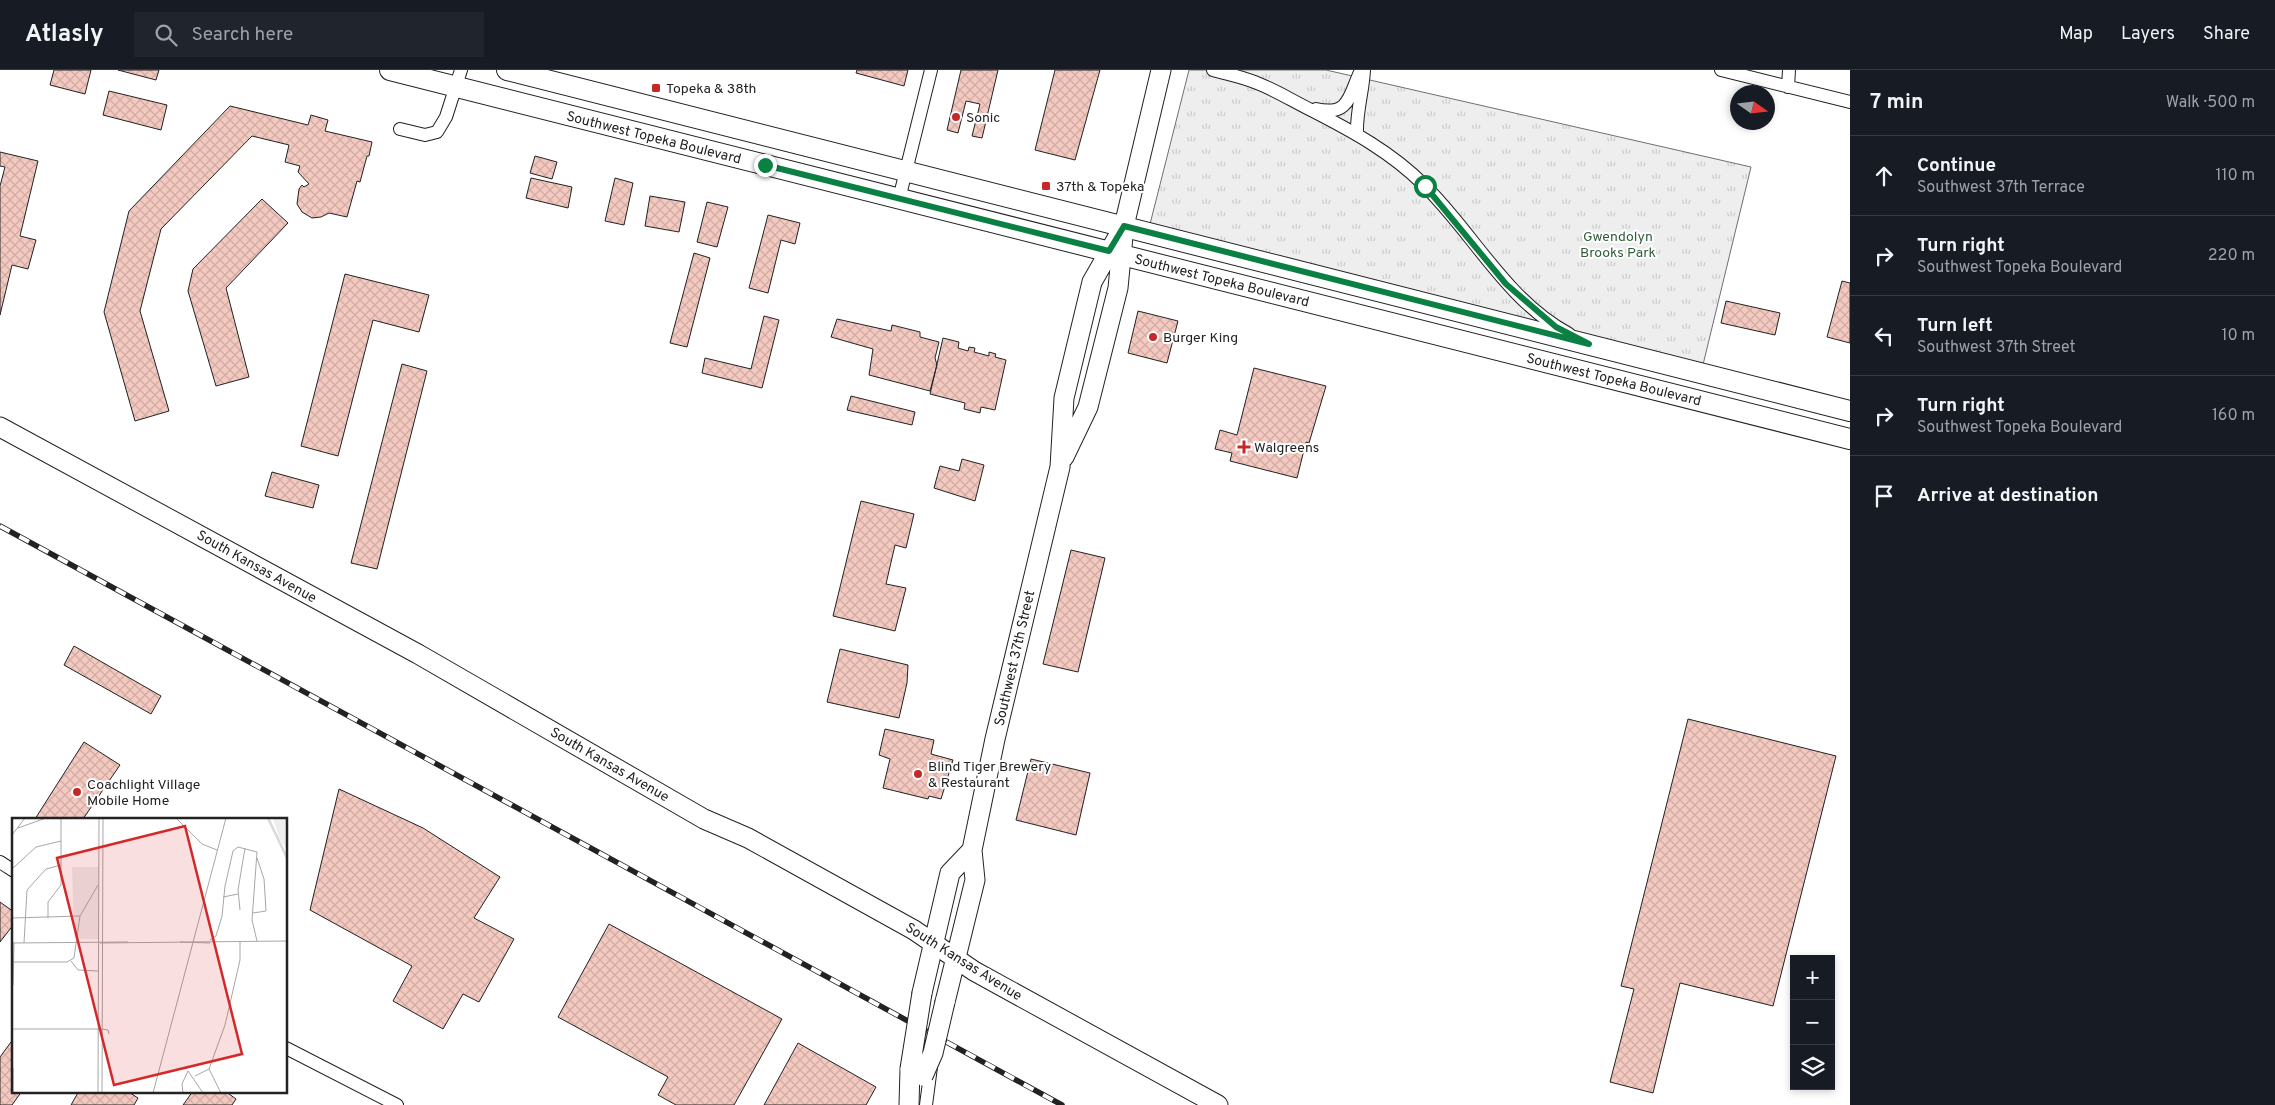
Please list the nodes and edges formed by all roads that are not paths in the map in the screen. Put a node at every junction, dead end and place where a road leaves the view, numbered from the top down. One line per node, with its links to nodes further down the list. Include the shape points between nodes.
1 (390, 70): 9 (main road, Southwest Topeka Boulevard)
2 (507, 70): 15 (main road, Southwest Topeka Boulevard)
3 (932, 70): 15 (street)
4 (1161, 70): 17 (main road, Southwest 37th Street)
5 (1213, 70): 12 (street, via 1256,82)
6 (1362, 70): 12 (street, via 1348,102 1342,108 1335,112); 14 (street, via 1364,86 1356,119)
7 (1721, 70): 10 (street)
8 (1789, 70): 10 (street)
9 (458, 78): 13 (street, via 446,117 437,132 424,136); 16 (main road, Southwest Topeka Boulevard)
10 (1788, 87): 11 (street)
11 (1850, 102)
12 (1302, 106): 14 (street)
13 (400, 129)
14 (1358, 134): 19 (street, via 1425,186 1506,284 1529,305 1556,327)
15 (906, 172): 16 (street); 17 (main road, Southwest Topeka Boulevard)
16 (900, 199): 18 (main road, Southwest Topeka Boulevard)
17 (1124, 226): 18 (main road, Southwest 37th Street); 19 (main road, Southwest Topeka Boulevard)
18 (1115, 253): 22 (main road, Southwest Topeka Boulevard); 23 (main road, Southwest 37th Street, via 1118,288 1088,407); 23 (main road, Southwest 37th Street, via 1092,282 1064,398)
19 (1589, 344): 20 (main road, Southwest Topeka Boulevard)
20 (1850, 411)
21 (0, 427): 27 (main road, South Kansas Avenue, via 418,654 704,819 748,838)
22 (1850, 439)
23 (1060, 468): 24 (main road, Southwest 37th Street, via 1000,714)
24 (972, 850): 27 (main road, Southwest 37th Street, via 950,873); 28 (main road, Southwest 37th Street, via 975,880)
25 (0, 862): 26 (street)
26 (12, 870)
27 (933, 941): 28 (main road, South Kansas Avenue); 30 (main road, Southwest 37th Street, bridge, via 922,993)
28 (956, 958): 30 (main road, Southwest 37th Street, bridge, via 933,1052); 34 (main road, South Kansas Avenue, via 974,971)
29 (288, 1049): 31 (street)
30 (921, 1075): 32 (main road, Southwest 37th Street); 33 (street)
31 (397, 1105)
32 (910, 1105)
33 (926, 1105)
34 (1218, 1105)

